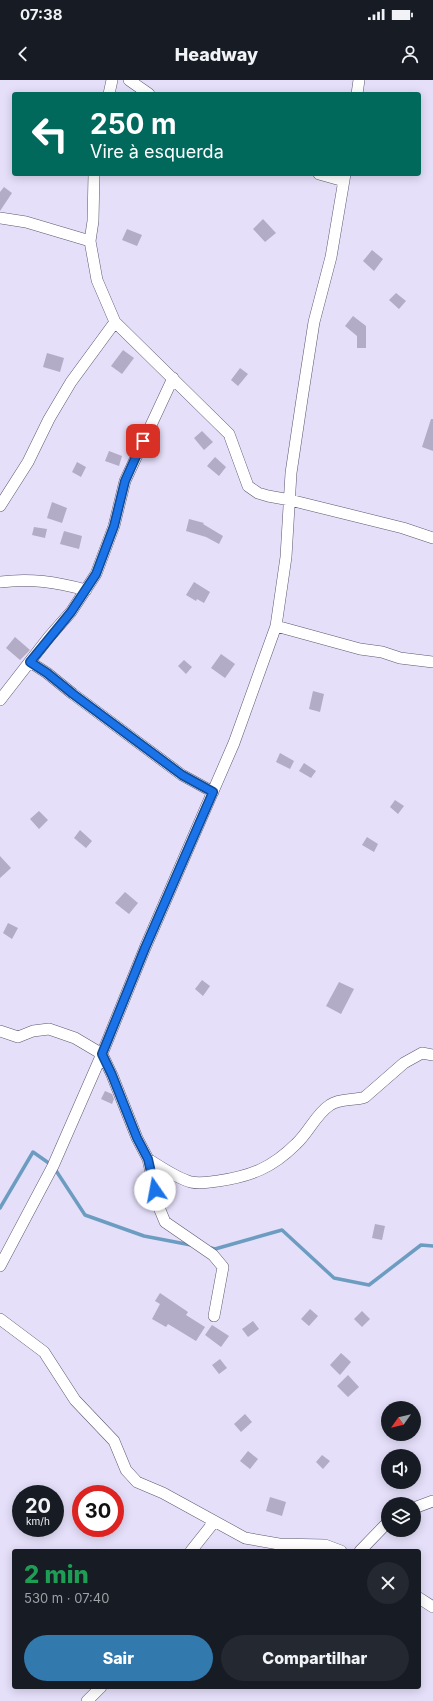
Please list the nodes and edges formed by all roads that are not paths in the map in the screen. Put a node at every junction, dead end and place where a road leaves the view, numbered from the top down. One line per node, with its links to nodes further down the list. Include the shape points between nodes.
1 (112, 80): 4 (street)
2 (129, 80): 5 (street)
3 (359, 80): 6 (street)
4 (109, 92)
5 (146, 92)
6 (357, 92)
7 (94, 176): 10 (street)
8 (345, 177): 13 (street, via 330,257 314,322 291,473)
9 (0, 218): 10 (street, via 26,222)
10 (90, 241): 11 (street, via 97,280)
11 (115, 322): 12 (street); 14 (street, via 70,382 28,462)
12 (173, 378): 13 (street, via 229,434 248,486 258,493); 17 (street, via 125,481 114,526 96,574)
13 (290, 500): 15 (street); 18 (street, via 286,557)
14 (0, 506)
15 (433, 538)
16 (0, 582): 17 (street, via 58,582)
17 (86, 590): 19 (street)
18 (276, 626): 20 (street, via 360,649); 22 (street, via 234,743)
19 (30, 662): 21 (street); 22 (street, via 182,775)
20 (433, 662)
21 (0, 700)
22 (213, 792): 24 (street)
23 (0, 1031): 24 (street, via 18,1037 33,1031 50,1029 75,1038)
24 (102, 1054): 26 (street); 27 (street, via 53,1166)
25 (433, 1055): 26 (street, via 422,1053 404,1063 365,1097 331,1104 324,1109 298,1143 260,1171 202,1184 190,1182)
26 (148, 1159): 28 (street, via 158,1205 166,1222 213,1255 222,1267)
27 (0, 1266)
28 (214, 1316)
29 (0, 1319): 32 (street, via 44,1352 75,1400 114,1441 126,1470 137,1482 163,1493)
30 (433, 1501): 31 (street)
31 (421, 1505)
32 (214, 1522): 34 (street); 35 (street, via 245,1538 279,1544 325,1545)
33 (381, 1529): 36 (street)
34 (193, 1549)
35 (336, 1549)
36 (362, 1549)
37 (421, 1599): 38 (street)
38 (433, 1607)
39 (99, 1689): 40 (street)
40 (86, 1701)

